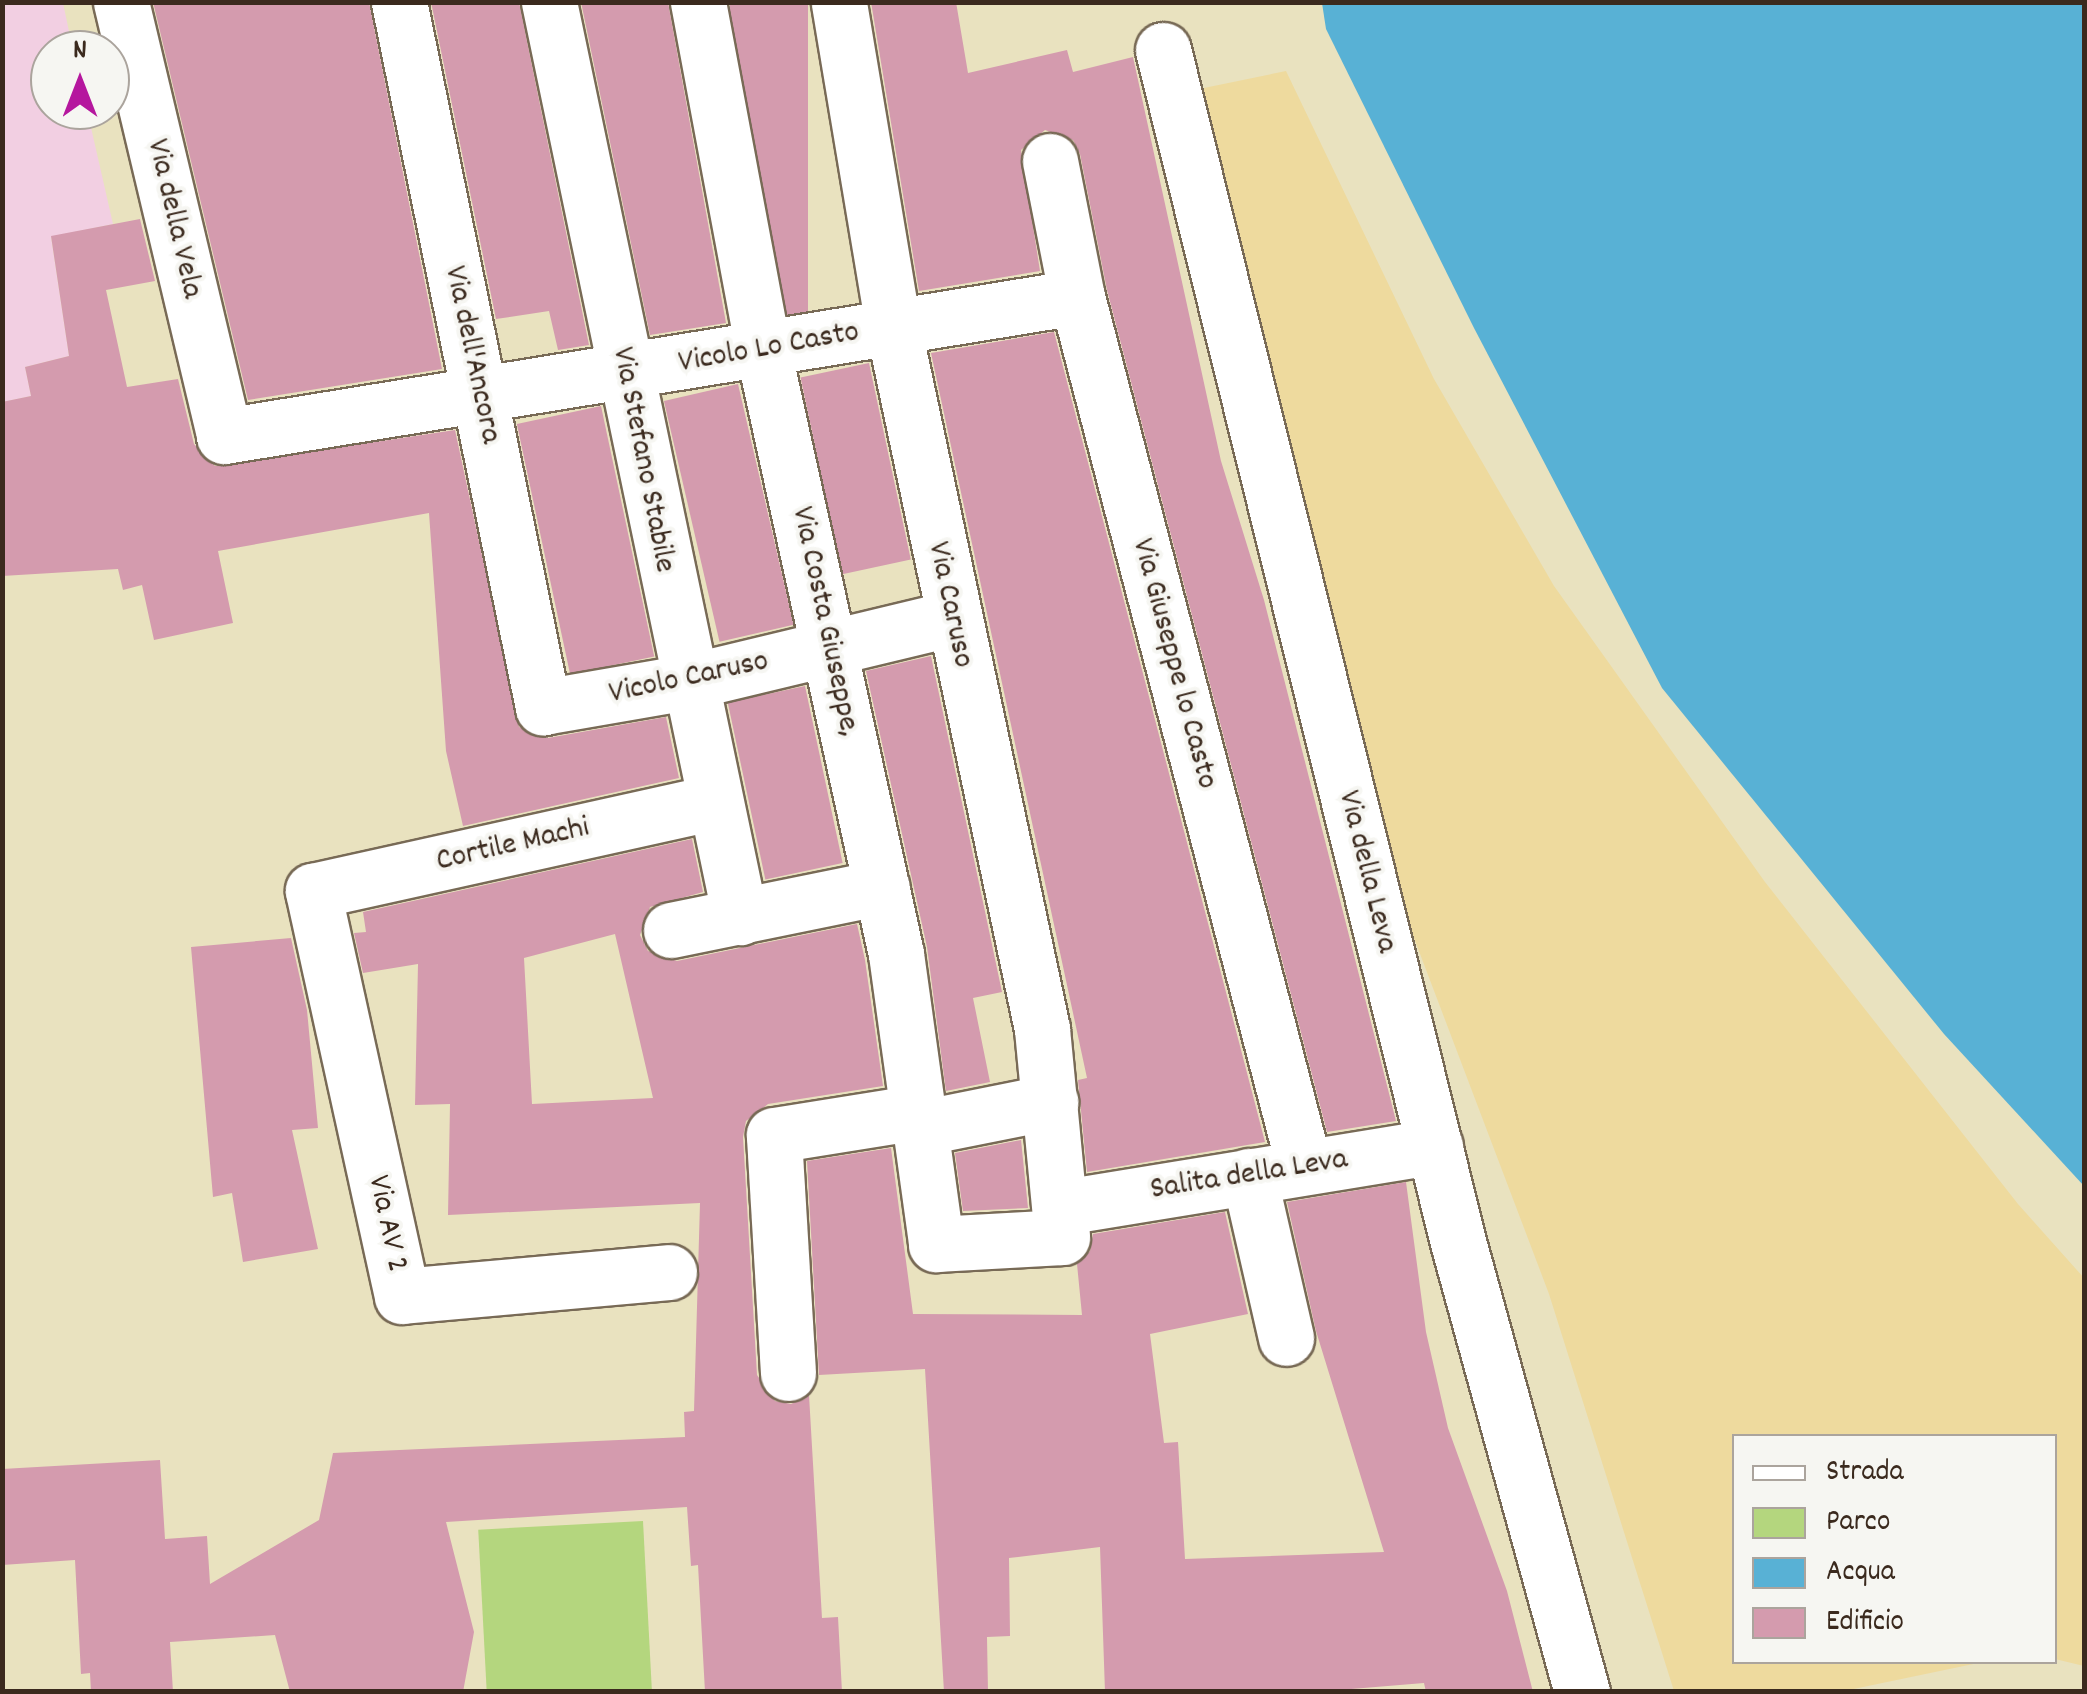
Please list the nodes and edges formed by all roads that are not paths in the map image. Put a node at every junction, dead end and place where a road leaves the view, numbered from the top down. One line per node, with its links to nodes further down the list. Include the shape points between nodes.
1 (121, 2): 13 (street, Via della Vela)
2 (398, 2): 12 (street, Via dell'Ancora)
3 (549, 2): 11 (street, Via Stefano Stabile)
4 (698, 2): 10 (street, Via Costa Giuseppe,)
5 (839, 2): 9 (street, Via Caruso)
6 (1163, 50): 25 (street, Via della Leva)
7 (1050, 160): 8 (street, Via Giuseppe lo Casto)
8 (1077, 298): 9 (street, Vicolo Lo Casto); 26 (street, Via Giuseppe lo Casto)
9 (893, 326): 10 (street, Vicolo Lo Casto); 14 (street, Via Caruso)
10 (762, 350): 11 (street, Vicolo Lo Casto); 15 (street, Via Costa Giuseppe,)
11 (625, 374): 12 (street, Vicolo Lo Casto); 16 (street, Via Stefano Stabile)
12 (479, 394): 13 (street, Vicolo Lo Casto); 17 (street, Via dell'Ancora)
13 (224, 436)
14 (950, 619): 15 (street, Vicolo Caruso); 23 (street, Via Caruso, via 1042,1030)
15 (830, 649): 16 (street, Vicolo Caruso); 19 (street, Via Costa Giuseppe,)
16 (687, 682): 17 (street, Vicolo Caruso); 18 (street, Via Stefano Stabile)
17 (544, 707)
18 (714, 802): 20 (street, Cortile Machi); 21 (street, Via Stefano Stabile)
19 (882, 887): 21 (street); 24 (street, Via Costa Giuseppe,)
20 (312, 891): 29 (street, Via AV 2, via 402,1296)
21 (740, 917): 22 (street)
22 (672, 930)
23 (1050, 1102): 24 (street); 28 (street, Via Caruso)
24 (919, 1120): 28 (street, Via Costa Giuseppe,, via 936,1244 1062,1238); 31 (street, via 774,1135)
25 (1434, 1146): 26 (street, Salita della Leva); 32 (street, Via della Leva)
26 (1304, 1166): 27 (street, Salita della Leva)
27 (1250, 1176): 28 (street, Salita della Leva); 30 (street)
28 (1064, 1206)
29 (669, 1272)
30 (1286, 1338)
31 (788, 1374)
32 (1582, 1692)

